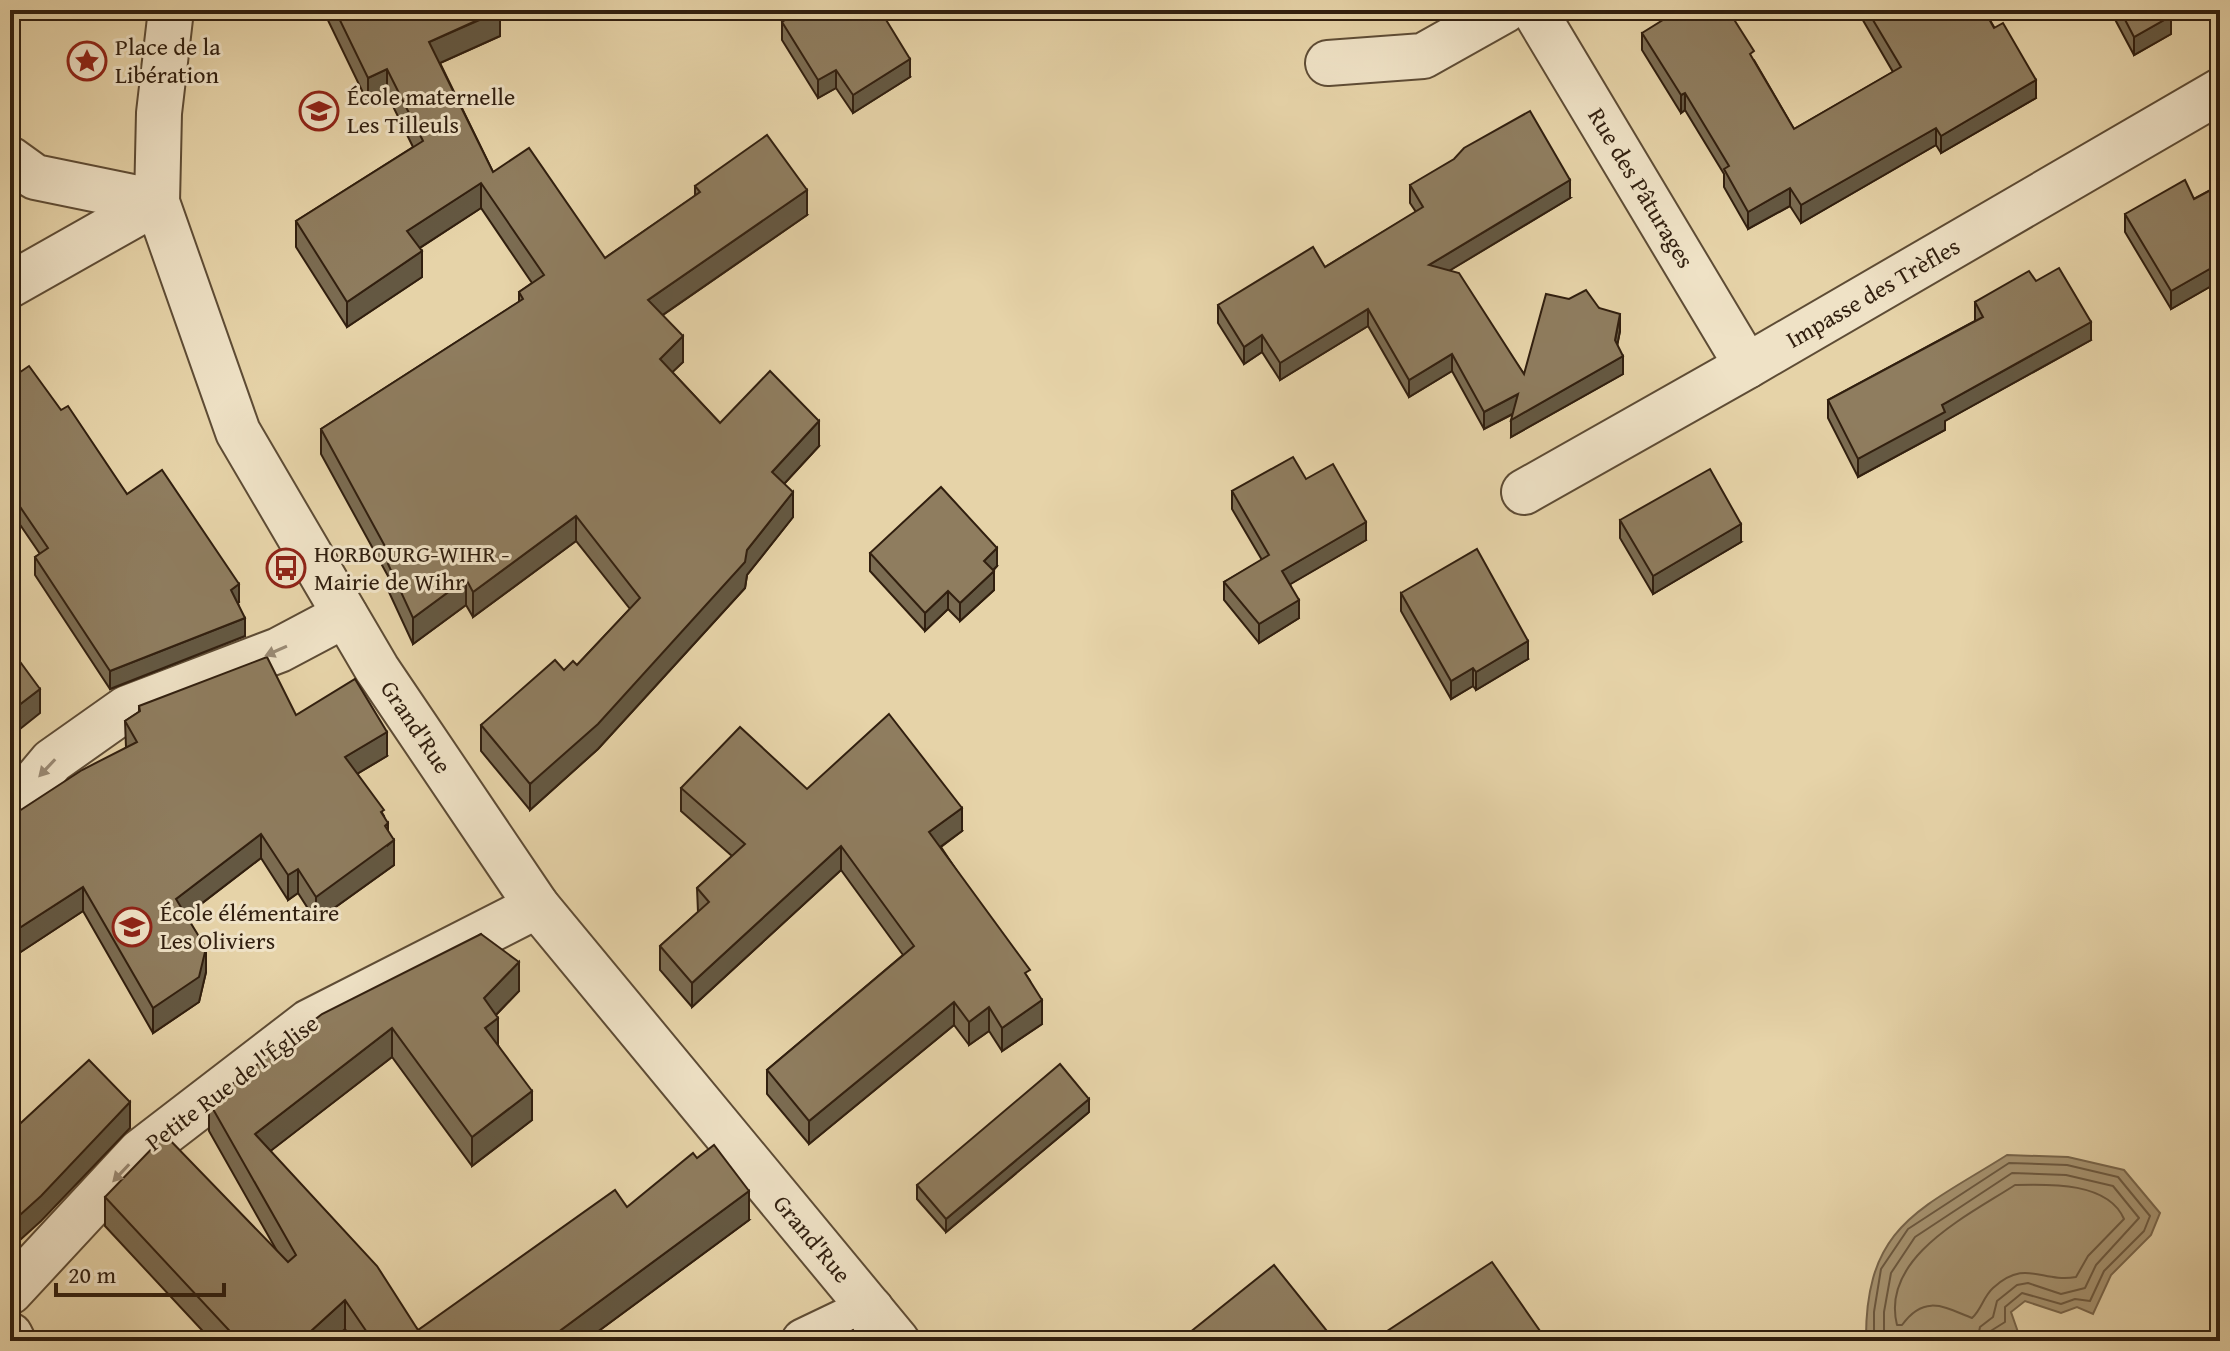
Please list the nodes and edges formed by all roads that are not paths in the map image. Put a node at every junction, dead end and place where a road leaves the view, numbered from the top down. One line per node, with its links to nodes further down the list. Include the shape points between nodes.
1 (171, 10): 7 (street, Grand'Rue, via 159,113)
2 (1505, 10): 4 (street, via 1423,56)
3 (1534, 10): 9 (street, Rue des Pâturages)
4 (1328, 63)
5 (2220, 91): 9 (street, Impasse des Trèfles)
6 (10, 159): 7 (street, via 35,177)
7 (157, 202): 8 (street); 11 (street, Grand'Rue, via 238,432)
8 (10, 285)
9 (1747, 366): 10 (street, Impasse des Trèfles)
10 (1524, 492)
11 (345, 615): 12 (street, one-way to 12, via 279,650 127,708 52,761); 13 (street, Grand'Rue)
12 (10, 811)
13 (537, 906): 14 (street, Petite Rue de l'Église, one-way to 14, via 309,1022 140,1152); 15 (street, Grand'Rue)
14 (10, 1292)
15 (884, 1325): 18 (street)
16 (10, 1335): 17 (street)
17 (13, 1341)
18 (804, 1341)

